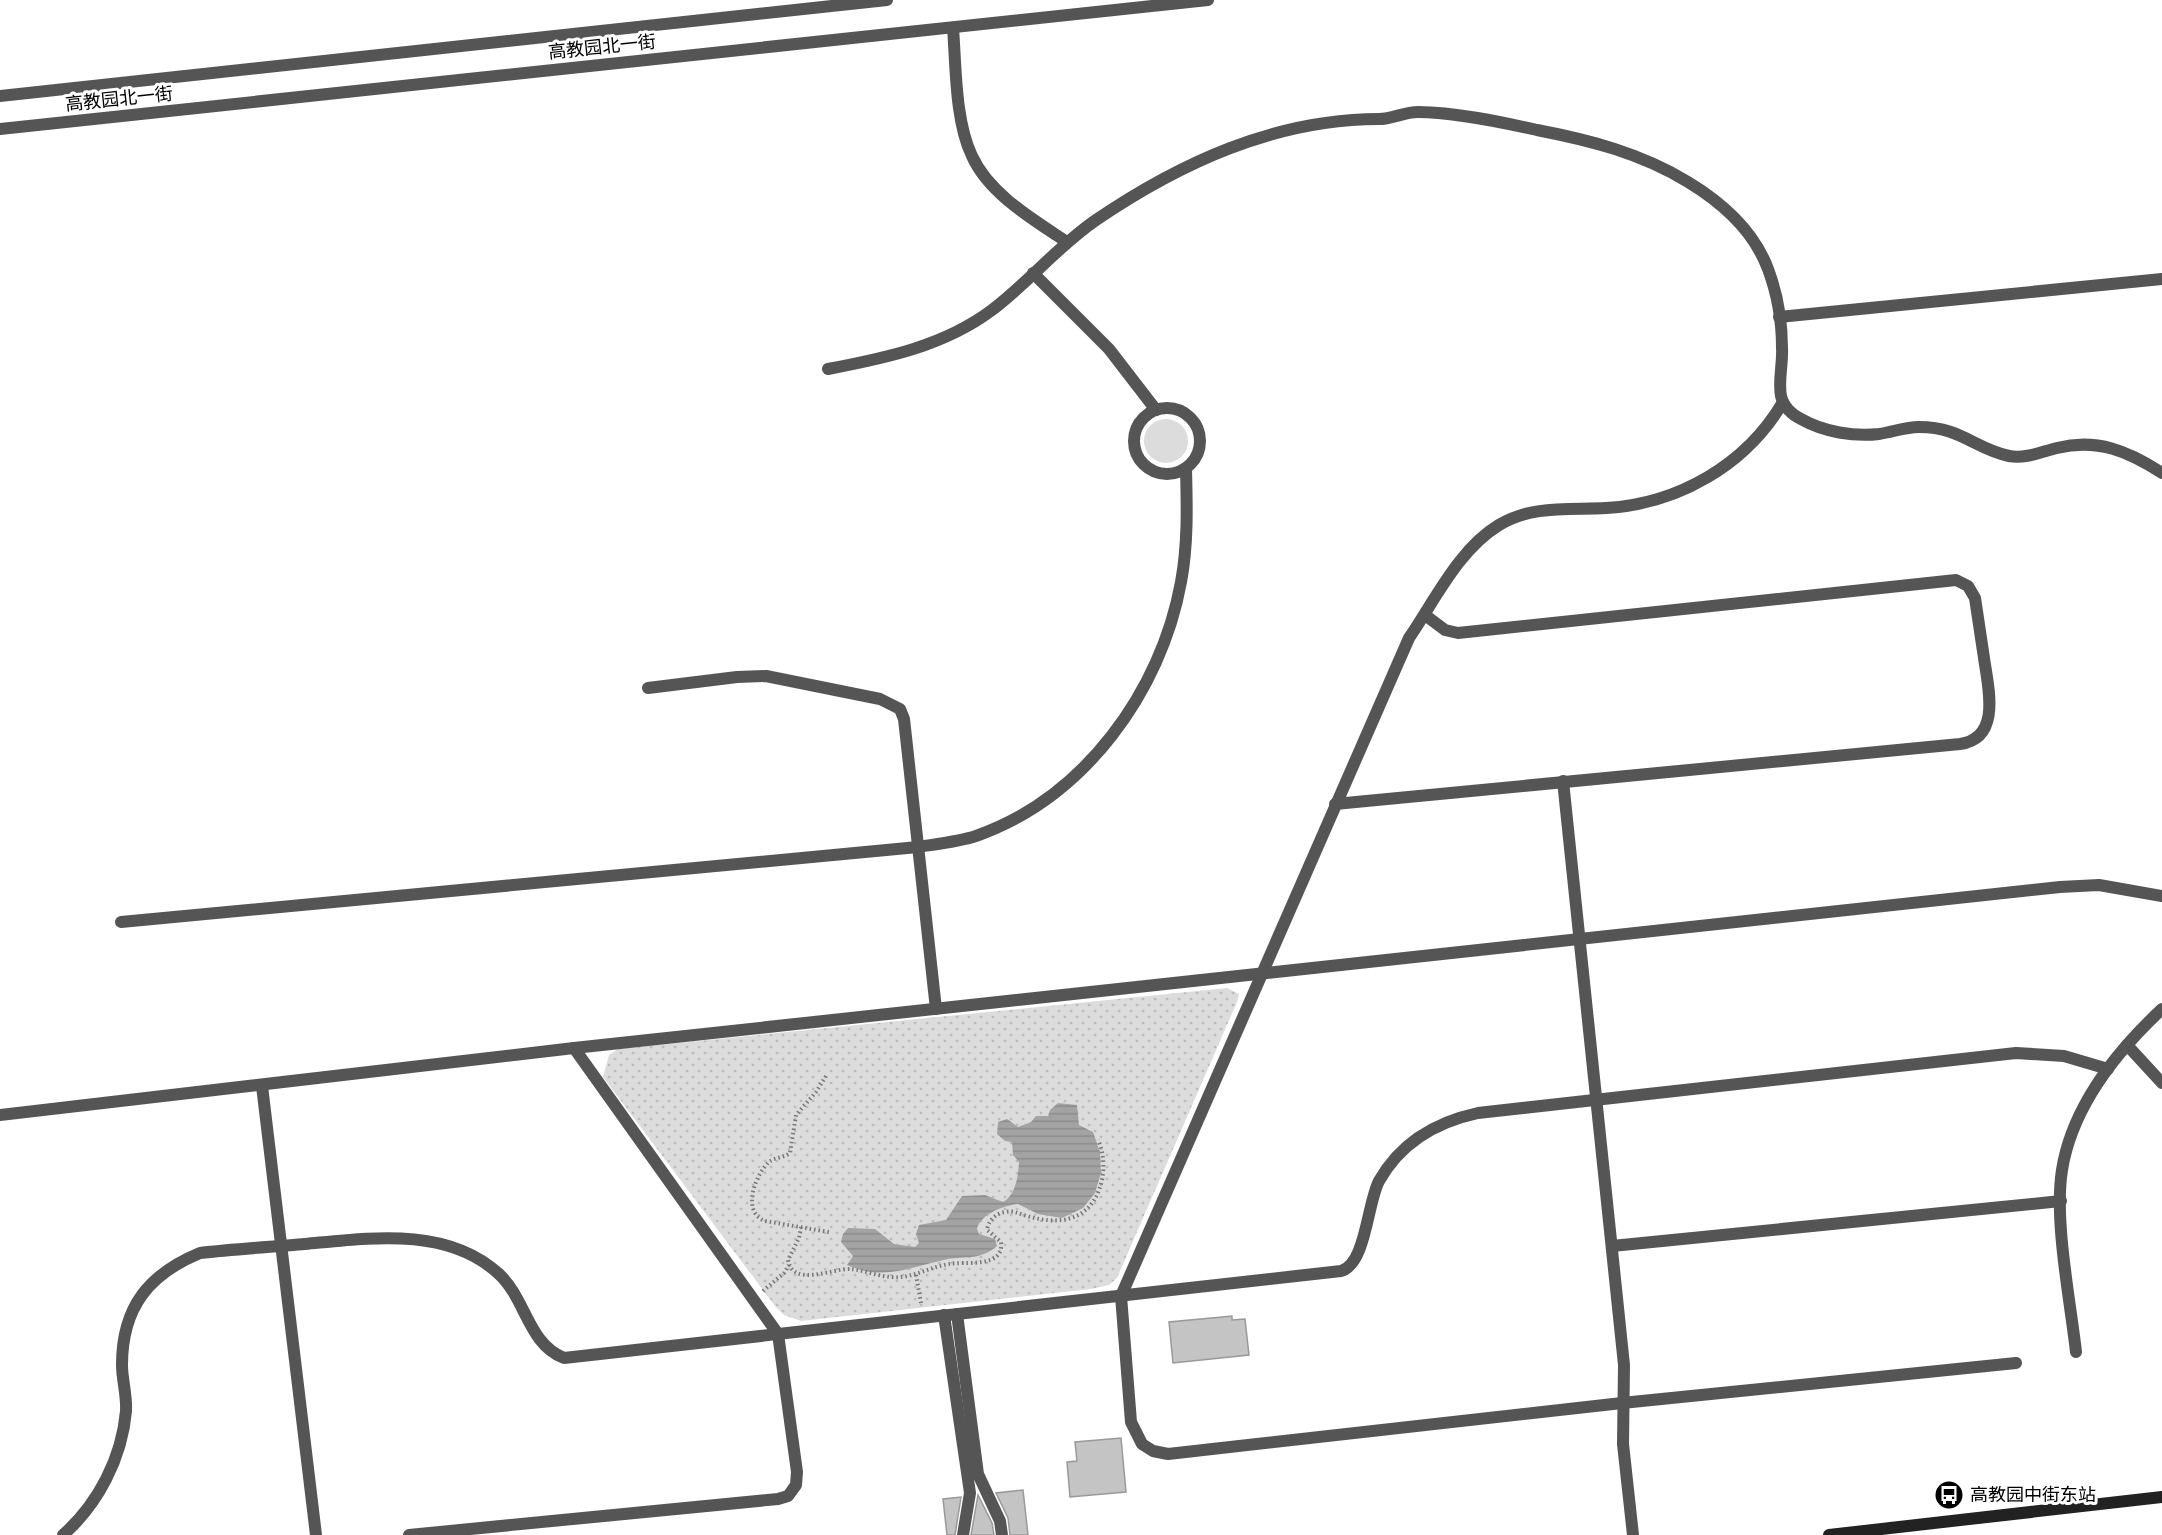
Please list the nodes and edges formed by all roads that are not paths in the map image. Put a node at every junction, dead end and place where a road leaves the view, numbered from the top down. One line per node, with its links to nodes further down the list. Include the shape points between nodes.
1 (887, 0): 4 (street, 高教园北一街)
2 (1208, 0): 3 (street, 高教园北一街)
3 (953, 27): 5 (street, 高教园北一街); 6 (street, via 964,130 972,158 1000,192)
4 (0, 96)
5 (0, 129)
6 (1068, 242): 7 (street); 9 (street, via 1155,183 1243,143 1344,120 1386,118 1412,111 1443,114 1596,142 1687,181 1723,206 1758,248 1770,277)
7 (1033, 273): 10 (street, via 994,309 946,337 878,359); 12 (street, via 1109,349)
8 (2162, 279): 9 (street)
9 (1779, 317): 11 (street)
10 (828, 369)
11 (1783, 402): 14 (street, via 1804,421 1836,432 1876,434 1910,427 1943,429 2021,457 2072,445 2097,444 2125,452); 15 (street, via 1755,441 1680,492 1629,506 1534,511 1499,525 1469,550)
12 (1156, 410): 13 (street, via 1183,412 1197,428 1199,451); 13 (street, via 1136,428 1134,448 1138,458 1154,472)
13 (1186, 469): 19 (street, via 1185,560 1178,599 1139,694 1115,732 1064,785 1026,811 974,836)
14 (2162, 473)
15 (1425, 615): 17 (street, via 1445,630 1458,633 1944,580 1962,582 1973,591 1991,702 1984,730 1968,743); 18 (street, via 1399,657)
16 (648, 688): 19 (street, via 758,676 893,704 904,719)
17 (1563, 781): 18 (street); 22 (street)
18 (1335, 804): 23 (street)
19 (918, 847): 21 (street); 24 (street)
20 (2162, 896): 22 (street, via 2086,884)
21 (121, 922)
22 (1580, 941): 23 (street); 31 (street)
23 (1262, 973): 24 (street); 36 (street)
24 (936, 1009): 27 (street)
25 (2162, 1009): 26 (street)
26 (2127, 1045): 28 (street); 29 (street)
27 (574, 1048): 30 (street); 38 (street)
28 (2108, 1069): 31 (street, via 2064,1056 2016,1053); 33 (street, via 2075,1128 2062,1169)
29 (2162, 1083)
30 (262, 1086): 32 (street); 34 (street)
31 (1597, 1100): 35 (street); 36 (street, via 1478,1113 1450,1120 1420,1136 1404,1148 1378,1183 1357,1256 1347,1269)
32 (0, 1115)
33 (2061, 1202): 35 (street); 39 (street)
34 (280, 1246): 38 (street, via 393,1237 458,1250 482,1261 503,1278 513,1289 543,1346 564,1358); 43 (street, via 200,1253 174,1264 144,1292 129,1317 125,1333 122,1364 126,1411 114,1458 99,1494); 44 (street)
35 (1612, 1246): 41 (street, via 1624,1365)
36 (1121, 1296): 37 (street); 41 (street, via 1131,1422 1142,1444 1160,1454)
37 (951, 1315): 38 (street); 46 (street, via 970,1493); 47 (street, via 978,1474 997,1512)
38 (778, 1334): 45 (street, via 797,1472 796,1485 788,1496)
39 (2076, 1352)
40 (2016, 1363): 41 (street)
41 (1622, 1403): 48 (street, via 1624,1470)
42 (2162, 1497): 49 (main road)
43 (63, 1535)
44 (316, 1535)
45 (409, 1535)
46 (963, 1535)
47 (1002, 1535)
48 (1632, 1535)
49 (1829, 1535)

